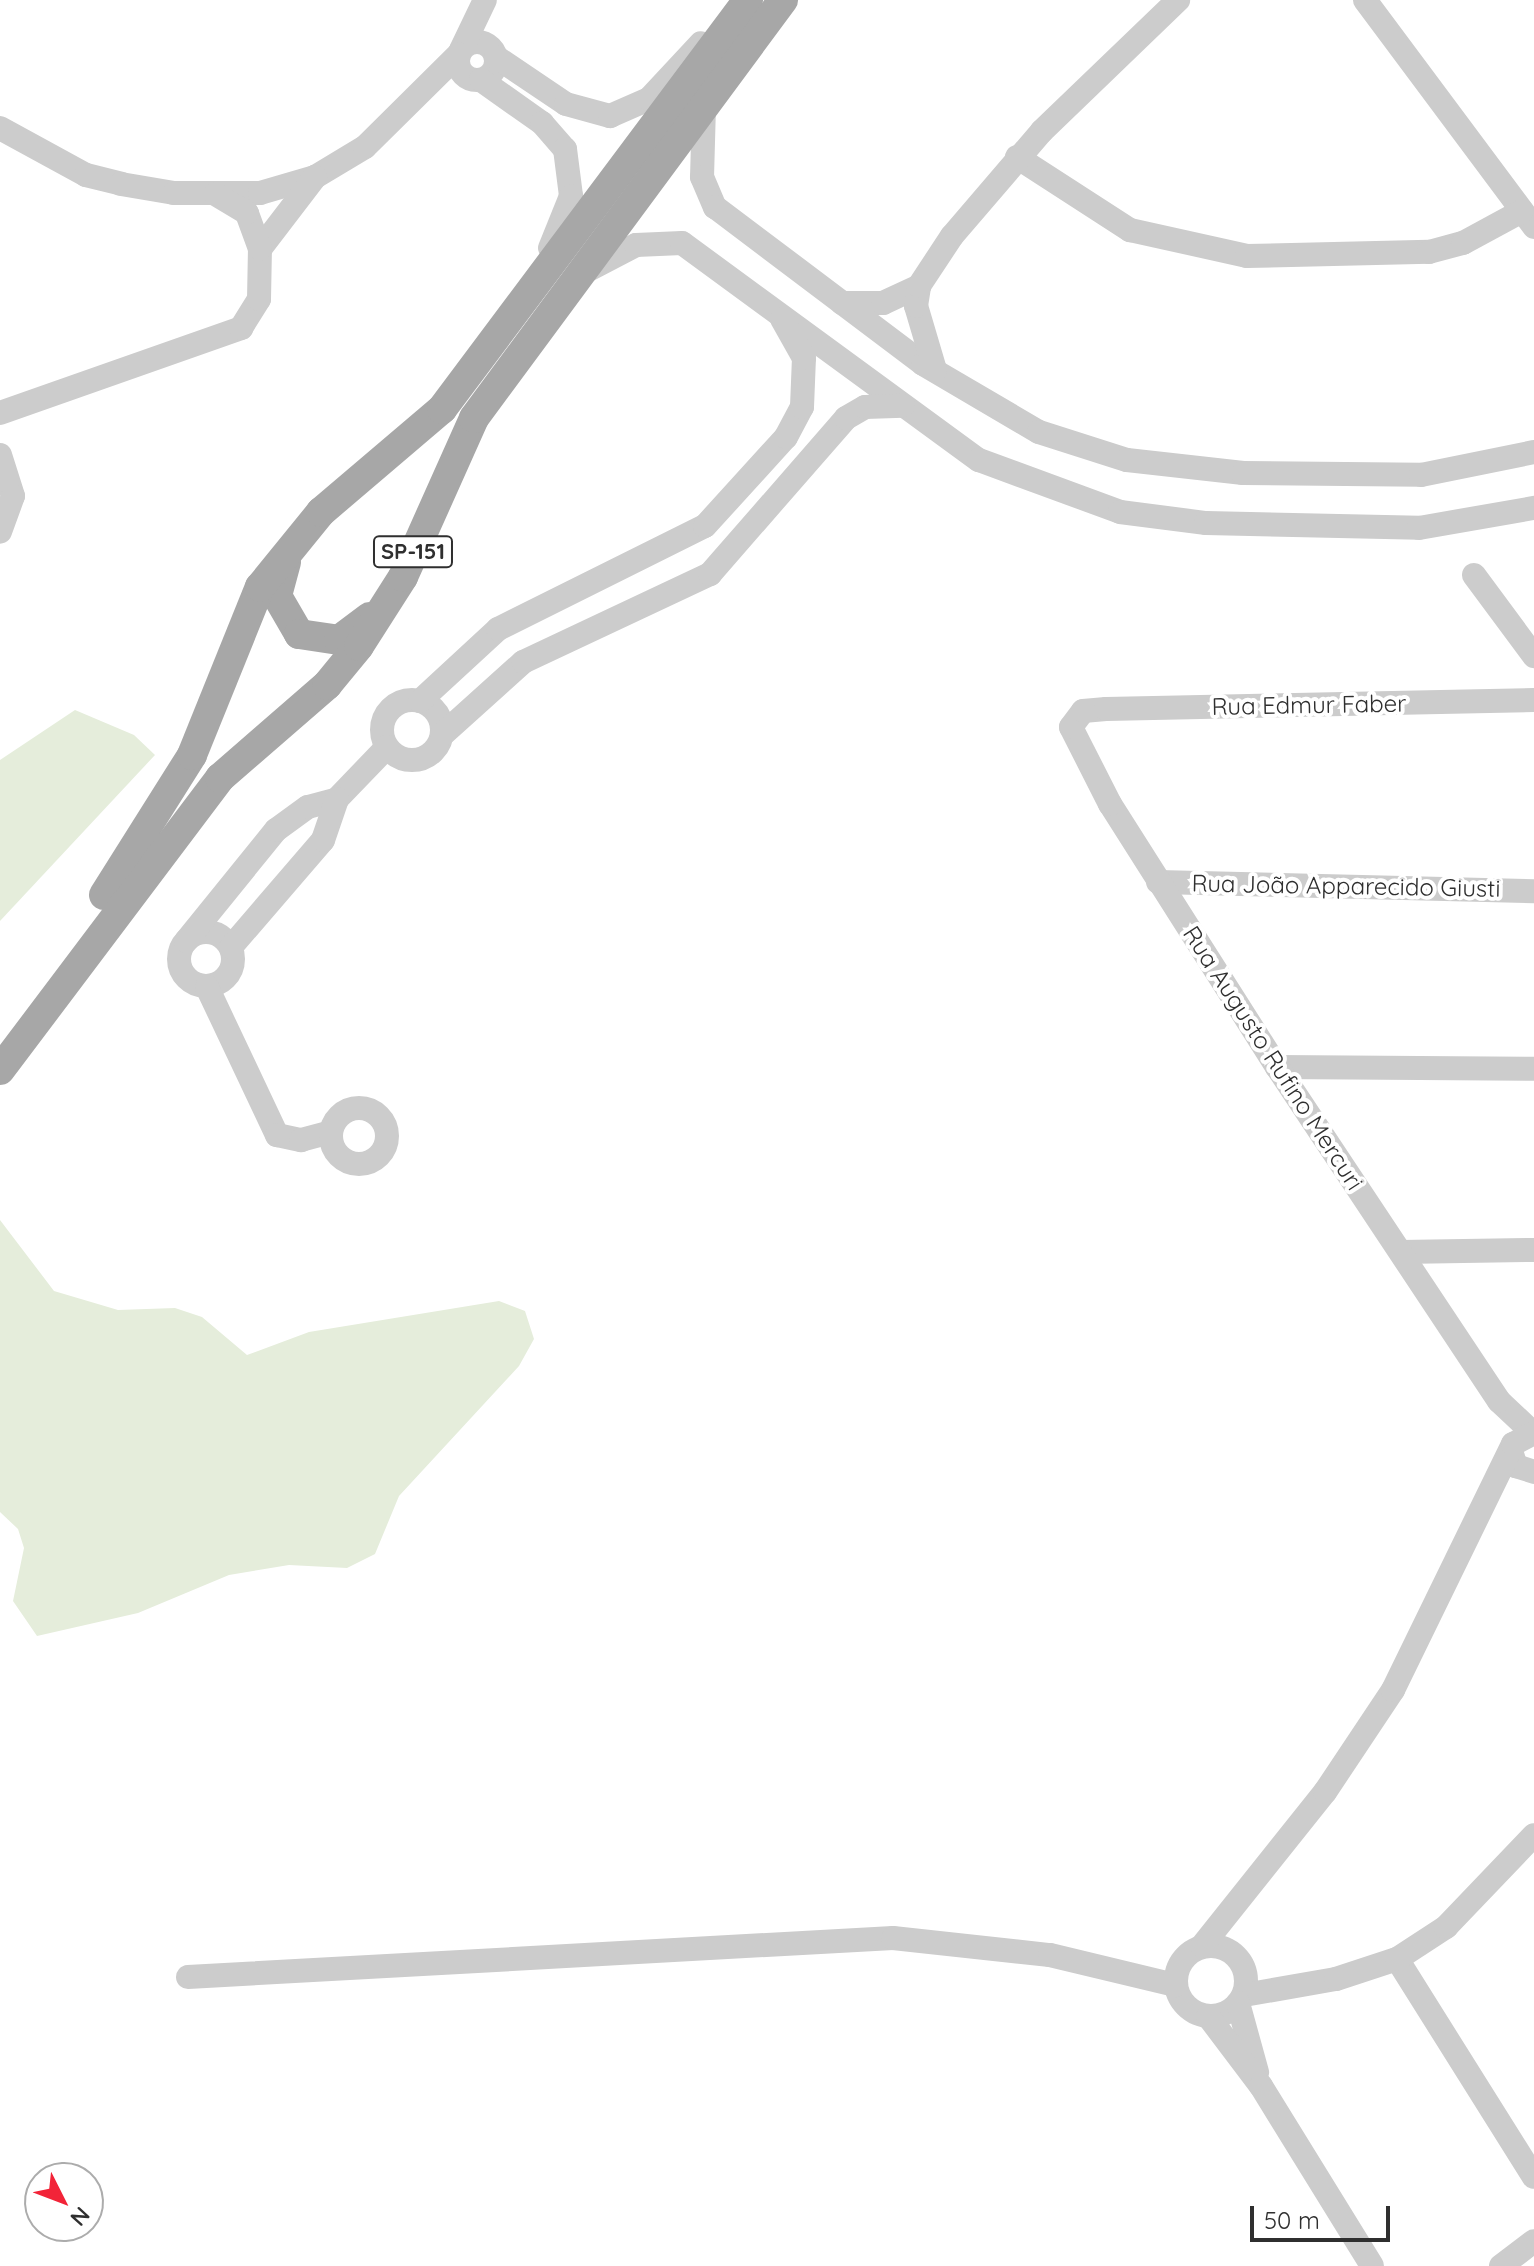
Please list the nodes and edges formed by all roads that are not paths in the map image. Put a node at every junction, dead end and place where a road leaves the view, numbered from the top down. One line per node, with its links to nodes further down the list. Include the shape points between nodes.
1 (486, 0): 7 (street); 8 (street)
2 (741, 0): 8 (street, via 649,99 624,114 583,111)
3 (748, 0): 22 (main road)
4 (783, 0): 11 (main road, SP-151)
5 (1178, 0): 13 (street)
6 (1365, 0): 16 (street)
7 (460, 52): 8 (street, via 477,42); 9 (street, via 459,67); 10 (street)
8 (494, 54): 9 (street, via 494,70)
9 (476, 80): 10 (street); 22 (street, via 542,123 570,164 569,208)
10 (423, 95): 14 (street, via 365,147)
11 (704, 106): 18 (main road, SP-151); 20 (street, via 702,177 715,207)
12 (0, 128): 15 (street, via 86,175)
13 (1017, 157): 16 (street, via 1130,230 1247,256 1429,252); 19 (street)
14 (315, 177): 15 (street, via 260,193); 17 (street)
15 (215, 194): 17 (street, via 247,213)
16 (1528, 219)
17 (260, 249): 25 (street, via 259,299 234,334)
18 (576, 277): 21 (street, via 615,253 660,240 701,253); 32 (main road, SP-151, via 474,418)
19 (919, 286): 20 (street, via 883,303); 23 (street, via 916,321)
20 (840, 303): 23 (street)
21 (772, 304): 24 (street); 35 (street, via 804,358 806,382 786,437 694,537 498,629)
22 (521, 307): 30 (main road, via 442,409 321,512)
23 (936, 372): 26 (street, via 1050,437 1173,466 1421,475)
24 (903, 406): 28 (street, via 1004,474 1120,512 1206,523 1419,528); 37 (street, via 865,407 846,418 710,574 523,662)
25 (0, 413)
26 (1534, 452)
27 (1, 457): 29 (street, via 13,496)
28 (1534, 508)
29 (0, 532)
30 (293, 546): 32 (main road, via 277,596 290,627 313,640 354,631); 45 (main road, via 260,587 172,791)
31 (1474, 575): 33 (street)
32 (403, 577): 48 (main road, SP-151, via 327,685 220,778)
33 (1534, 656)
34 (1534, 700): 36 (street, Rua Edmur Faber)
35 (420, 701): 37 (street, via 440,718); 38 (street, via 400,703 385,717)
36 (1083, 711): 40 (street, Rua Augusto Rufino Mercuri, via 1071,727 1073,740)
37 (442, 735): 38 (street, via 432,753 413,761)
38 (387, 747): 39 (street)
39 (337, 799): 42 (street, via 308,807 276,830); 43 (street, via 323,840)
40 (1158, 882): 41 (street, Rua João Apparecido Giusti); 46 (street, Rua Augusto Rufino Mercuri)
41 (1534, 891)
42 (186, 941): 43 (street, via 205,932); 44 (street, via 181,971)
43 (231, 947): 44 (street, via 232,968)
44 (207, 987): 49 (street, via 277,1135 301,1140)
45 (0, 1055)
46 (1277, 1067): 47 (street); 51 (street, Rua Augusto Rufino Mercuri)
47 (1534, 1069)
48 (0, 1070)
49 (331, 1132)
50 (1534, 1250): 51 (street)
51 (1401, 1252): 52 (street, Rua Augusto Rufino Mercuri, via 1499,1401)
52 (1523, 1450): 54 (street, via 1491,1487 1393,1690 1325,1792 1243,1895)
53 (1534, 1835): 55 (street, via 1446,1927)
54 (1213, 1947): 57 (street); 58 (street, via 1241,1962)
55 (1397, 1959): 58 (street, via 1285,1988); 61 (street)
56 (188, 1977): 57 (street, via 842,1938 997,1946)
57 (1176, 1978): 59 (street, via 1188,2008)
58 (1242, 1993): 59 (street); 60 (street)
59 (1208, 2016): 60 (street)
60 (1261, 2086): 63 (street)
61 (1534, 2177)
62 (1534, 2241): 64 (street)
63 (1372, 2266)
64 (1501, 2266)

